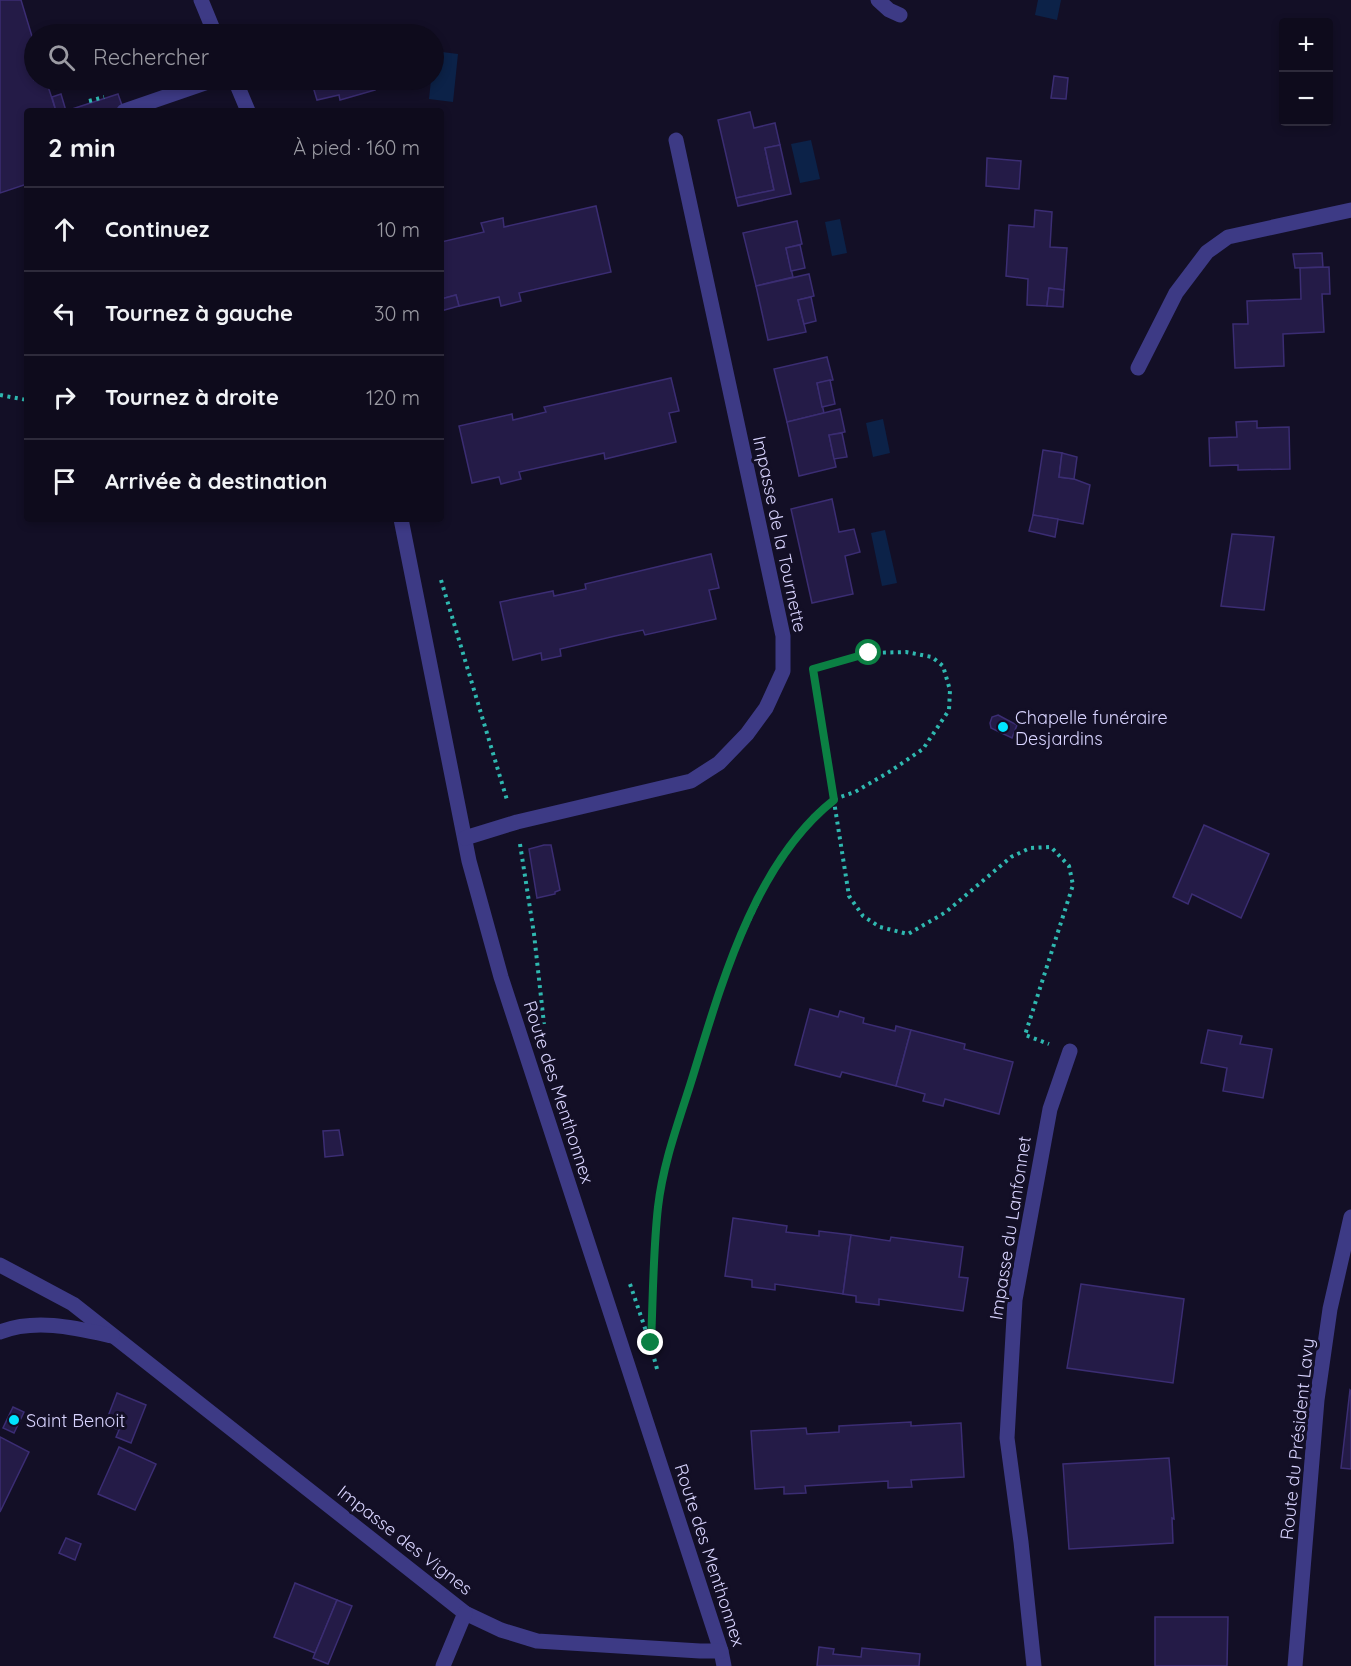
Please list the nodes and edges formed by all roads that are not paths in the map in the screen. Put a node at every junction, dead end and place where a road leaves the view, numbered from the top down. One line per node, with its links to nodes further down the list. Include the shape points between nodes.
1 (201, 0): 4 (street)
2 (878, 0): 3 (street)
3 (900, 15)
4 (211, 24)
5 (185, 90): 7 (street)
6 (239, 90): 8 (street)
7 (133, 108)
8 (247, 108)
9 (676, 140): 13 (street, Impasse de la Tournette, via 783,636 783,671 766,708 747,734 719,763 691,781)
10 (1351, 210): 11 (street, via 1228,237 1207,252 1176,293)
11 (1138, 368)
12 (402, 522): 13 (street, Route des Menthonnex)
13 (465, 838): 20 (street, Route des Menthonnex, via 501,977)
14 (1070, 1051): 22 (street, Impasse du Lanfonnet, via 1050,1109 1015,1300 1007,1438)
15 (1351, 1217): 23 (street, Route du Président Lavy, via 1330,1309 1317,1400)
16 (0, 1265): 18 (street, Impasse des Vignes, via 73,1304)
17 (0, 1332): 18 (street, Impasse des Vignes, via 62,1325)
18 (115, 1336): 19 (street, Impasse des Vignes)
19 (465, 1612): 20 (street, Impasse des Vignes, via 501,1630 537,1641 700,1651); 21 (street)
20 (723, 1658)
21 (443, 1666)
22 (1034, 1666)
23 (1295, 1666)

